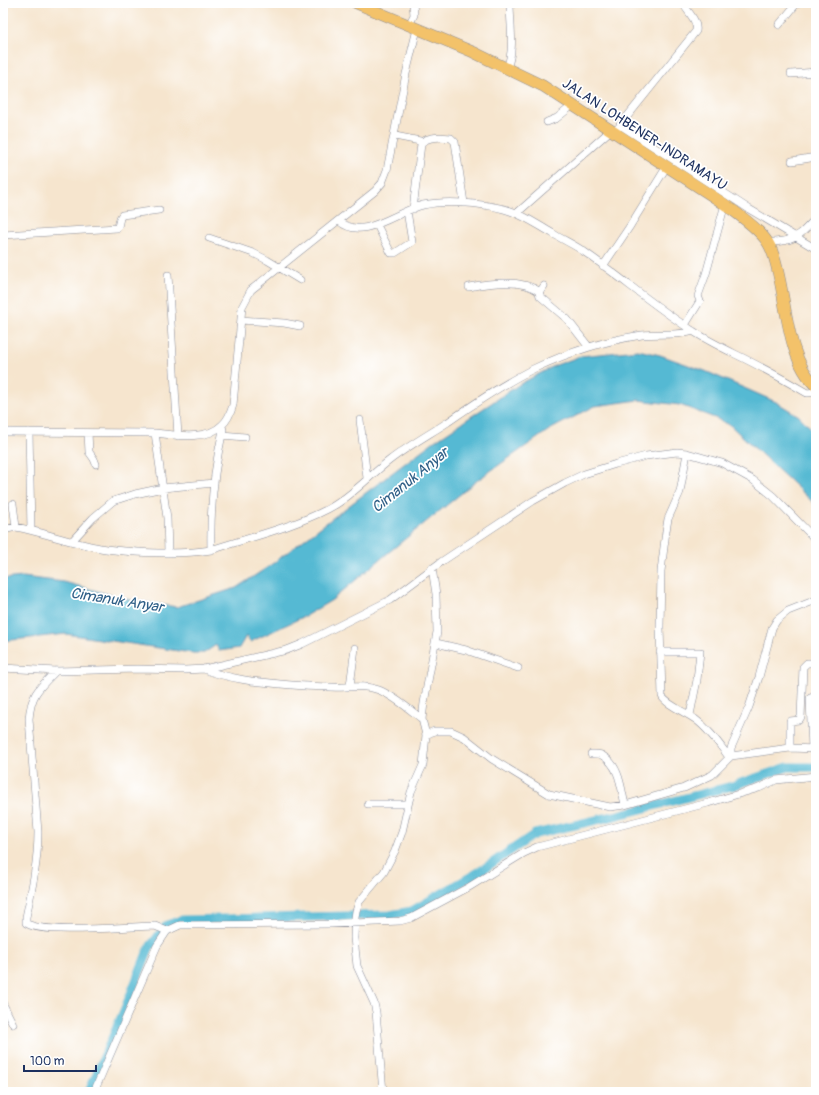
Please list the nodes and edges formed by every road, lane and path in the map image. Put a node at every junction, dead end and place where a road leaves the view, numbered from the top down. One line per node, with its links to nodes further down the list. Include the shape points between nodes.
1 (356, 3): 6 (highway, JALAN LOHBENER-INDRAMAYU)
2 (413, 3): 6 (street)
3 (510, 3): 8 (street, via 512,45)
4 (683, 3): 13 (street, via 696,23 696,31)
5 (797, 3): 7 (street)
6 (413, 23): 8 (highway, JALAN LOHBENER-INDRAMAYU); 14 (street)
7 (780, 25)
8 (508, 64): 11 (highway, JALAN LOHBENER-INDRAMAYU)
9 (816, 72): 10 (street)
10 (791, 74)
11 (573, 105): 12 (street, via 557,118); 13 (highway, JALAN LOHBENER-INDRAMAYU)
12 (547, 122)
13 (617, 128): 18 (highway, JALAN LOHBENER-INDRAMAYU); 23 (street); 28 (street, via 748,209)
14 (395, 136): 15 (street); 25 (street, via 388,170 382,183)
15 (421, 143): 19 (street, via 425,139 440,138 451,138 456,142); 22 (street)
16 (816, 157): 17 (street)
17 (792, 161)
18 (666, 166): 20 (highway, JALAN LOHBENER-INDRAMAYU); 32 (street)
19 (464, 203): 22 (street, via 430,204); 23 (street, via 503,208)
20 (725, 204): 28 (highway, JALAN LOHBENER-INDRAMAYU, via 759,232); 39 (street, via 698,296 700,301)
21 (159, 210): 27 (street, via 122,215 118,227 113,228)
22 (410, 210): 26 (street); 26 (street, via 412,242 395,253 390,253)
23 (517, 213): 32 (street, via 579,248)
24 (816, 218): 30 (street)
25 (339, 221): 26 (street, via 350,227); 33 (street)
26 (377, 225)
27 (3, 235)
28 (776, 235): 30 (street); 30 (street, via 782,241); 42 (highway, JALAN LOHBENER-INDRAMAYU, via 773,252 795,350 802,368)
29 (209, 238): 33 (street, via 252,253)
30 (794, 238): 31 (street)
31 (816, 249)
32 (603, 266): 39 (street)
33 (279, 267): 35 (street); 37 (street, via 251,290 242,307)
34 (168, 275): 48 (street)
35 (300, 280)
36 (469, 287): 41 (street, via 502,282 542,289 540,296 573,326)
37 (241, 320): 38 (street); 45 (street, via 233,405)
38 (300, 326)
39 (685, 326): 40 (street)
40 (693, 331): 41 (street, via 684,334 632,336); 43 (street, via 807,393)
41 (588, 346): 55 (street, via 532,370 494,392)
42 (816, 386)
43 (816, 392)
44 (360, 420): 55 (street)
45 (222, 426): 48 (street, via 199,435); 51 (street)
46 (3, 432): 47 (street)
47 (29, 432): 49 (street); 61 (street)
48 (178, 432): 50 (street)
49 (88, 433): 50 (street); 54 (street, via 89,452)
50 (155, 433): 57 (street)
51 (222, 435): 52 (street); 56 (street)
52 (246, 437)
53 (687, 453): 62 (street, via 722,463 753,480 773,496); 66 (street, via 646,456 597,470 565,483 533,501); 70 (street, via 680,492 668,519 666,532 661,571)
54 (96, 464)
55 (367, 478): 64 (street, via 328,509 294,523)
56 (214, 483): 57 (street); 64 (street)
57 (164, 488): 63 (street, via 114,501 93,518); 65 (street)
58 (13, 504): 59 (street)
59 (16, 526): 60 (street); 61 (street)
60 (3, 530)
61 (31, 530): 63 (street)
62 (816, 540)
63 (72, 541): 65 (street, via 106,549)
64 (210, 550): 65 (street)
65 (168, 552)
66 (432, 568): 68 (street, via 436,594); 74 (street, via 390,600 302,644 271,655)
67 (816, 600): 84 (street, via 788,611 772,628 749,708 731,748)
68 (436, 643): 73 (street, via 466,650); 79 (street)
69 (355, 648): 76 (street)
70 (660, 652): 78 (street, via 663,698); 78 (street, via 700,652)
71 (816, 663): 81 (street, via 807,662 803,666 801,718 790,721)
72 (3, 668): 75 (street)
73 (518, 668)
74 (204, 669): 75 (street); 76 (street, via 232,678 266,683)
75 (56, 671): 90 (street, via 36,694 30,708 38,837 26,923 46,928 149,926)
76 (350, 686): 79 (street, via 379,690)
77 (816, 696): 82 (street, via 810,698)
78 (690, 715): 84 (street, via 706,728)
79 (422, 718): 80 (street)
80 (426, 735): 87 (street, via 423,765); 88 (street, via 434,731 448,731 464,737 492,759 554,796 610,807)
81 (790, 748): 82 (street); 84 (street)
82 (814, 749)
83 (591, 754): 88 (street, via 604,756 614,767)
84 (730, 757): 88 (street, via 702,781)
85 (816, 776): 89 (street, via 776,780 708,803 544,845 524,853 411,918 400,921)
86 (368, 804): 87 (street)
87 (408, 804): 89 (street, via 395,851 384,872 360,902)
88 (624, 805)
89 (355, 917): 90 (street, via 330,924 180,925); 94 (street, via 354,938 358,971 376,1012)
90 (164, 930): 93 (street)
91 (3, 1004): 92 (street)
92 (13, 1024)
93 (94, 1092)
94 (383, 1092)

